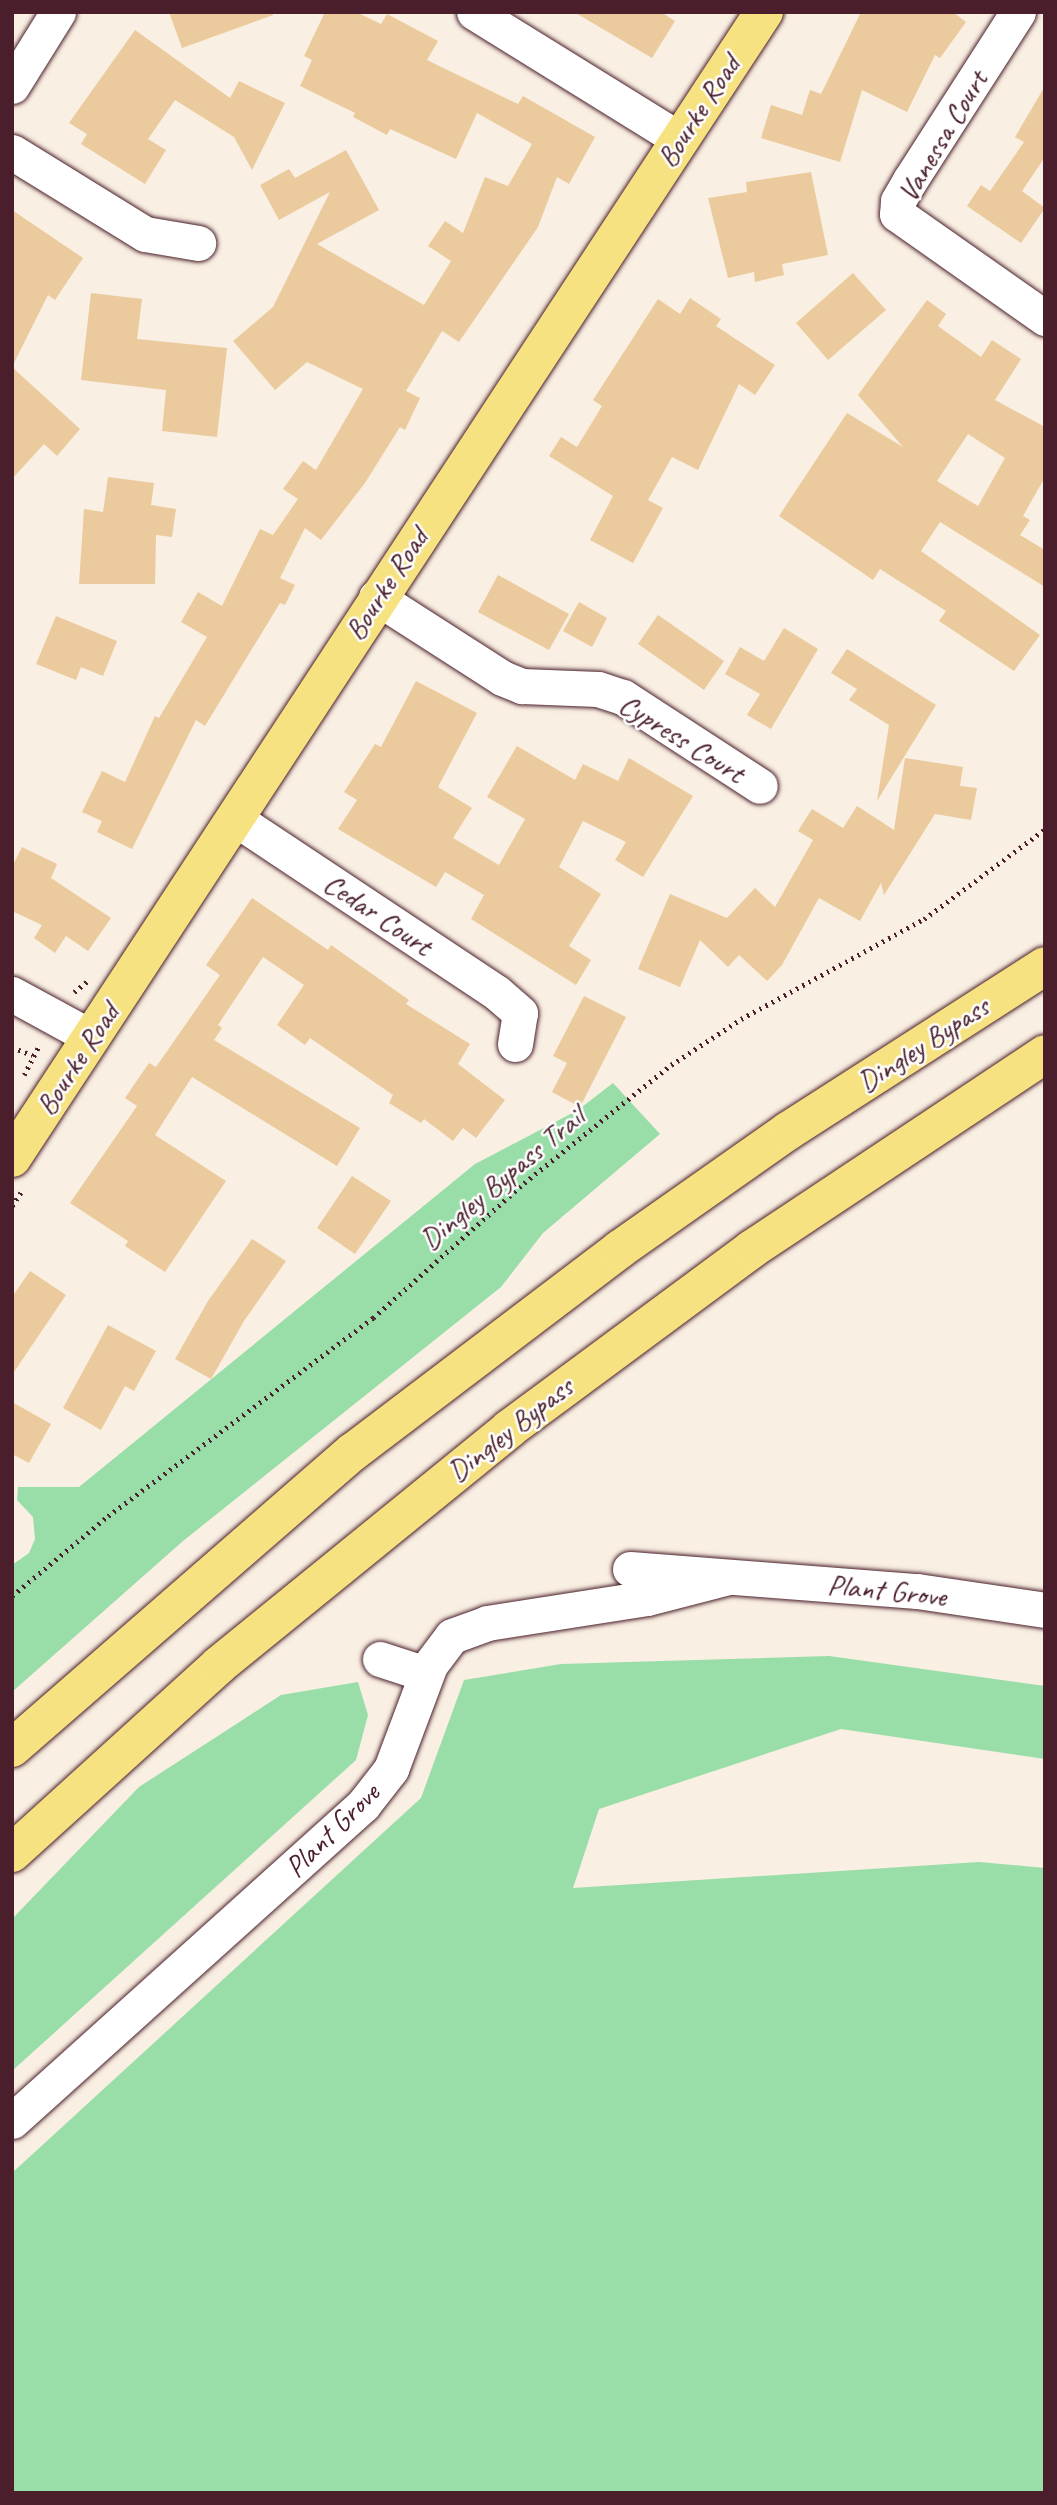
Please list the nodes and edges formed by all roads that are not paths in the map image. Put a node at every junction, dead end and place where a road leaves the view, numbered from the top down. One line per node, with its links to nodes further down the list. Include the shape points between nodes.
1 (58, 12): 5 (street)
2 (474, 12): 6 (street)
3 (764, 12): 6 (main road, Bourke Road)
4 (1018, 12): 9 (street, Vanessa Court, via 910,180 898,201 897,214)
5 (12, 86)
6 (680, 139): 10 (main road, Bourke Road)
7 (12, 152): 8 (street, via 145,234)
8 (198, 243)
9 (1045, 318)
10 (376, 597): 11 (street, Cypress Court, via 502,678 522,686 598,689 623,697); 12 (main road, Bourke Road)
11 (760, 786)
12 (234, 818): 16 (street, Cedar Court, via 496,992); 17 (main road, Bourke Road)
13 (1045, 966): 25 (main road, Dingley Bypass, via 788,1130 609,1257 353,1452)
14 (12, 994): 17 (street)
15 (12, 1011): 17 (street)
16 (526, 1020)
17 (85, 1047): 19 (main road, Bourke Road)
18 (1045, 1054): 26 (main road, Dingley Bypass, via 752,1249 509,1429 219,1665)
19 (12, 1158)
20 (630, 1569): 21 (street, Plant Grove)
21 (728, 1577): 22 (street, Plant Grove, via 916,1591); 24 (street, Plant Grove, via 647,1598 473,1626 452,1636)
22 (1045, 1610)
23 (380, 1660): 24 (street)
24 (426, 1674): 27 (street, Plant Grove, via 394,1762 363,1805)
25 (12, 1748)
26 (12, 1853)
27 (12, 2121)

